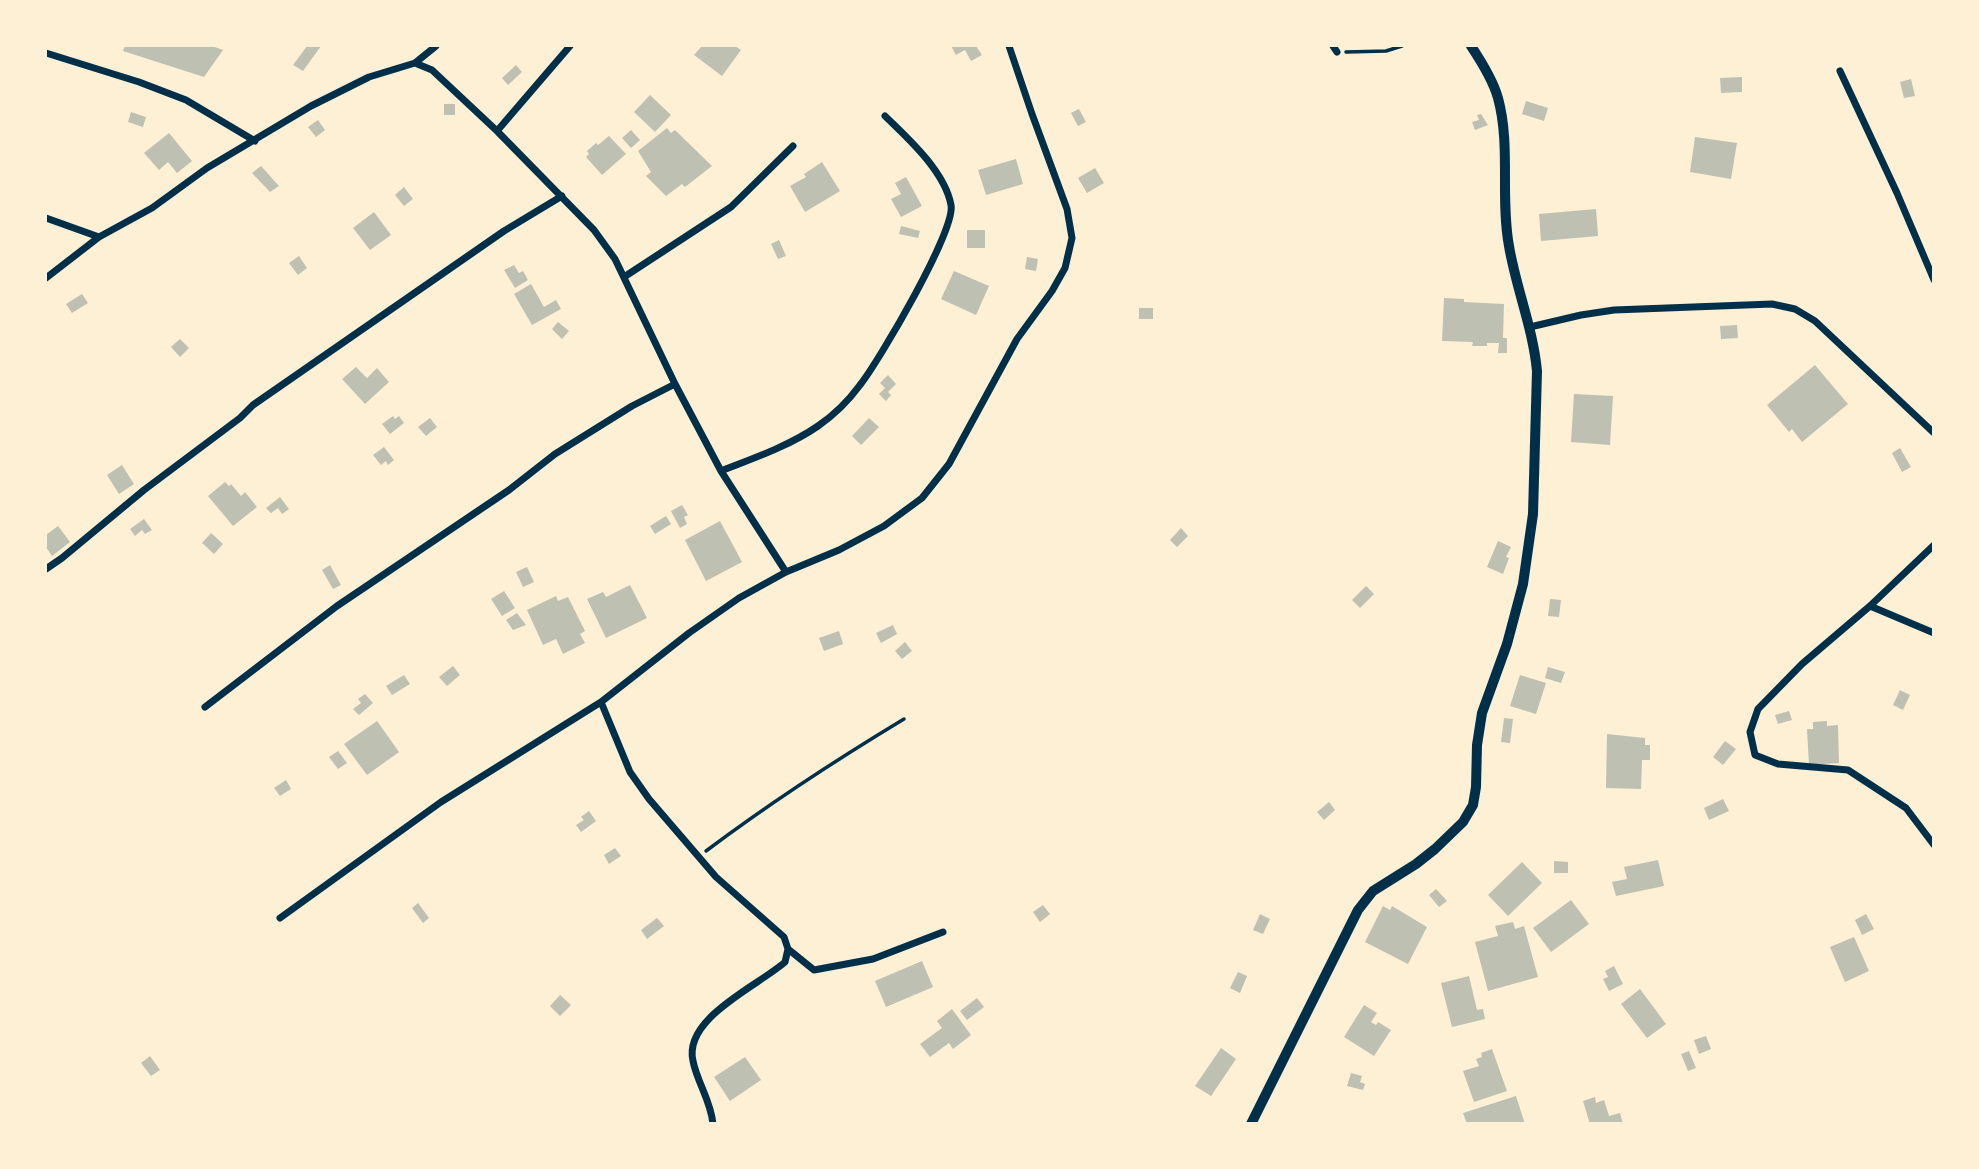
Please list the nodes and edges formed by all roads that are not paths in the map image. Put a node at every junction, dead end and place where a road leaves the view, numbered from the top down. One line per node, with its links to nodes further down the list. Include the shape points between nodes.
1 (436, 46): 6 (street)
2 (570, 46): 9 (street)
3 (1009, 46): 24 (street, via 1067,209 1072,238 1065,268 1017,339 949,464 922,498 884,526)
4 (1471, 46): 18 (street, via 1497,95 1504,130 1509,247)
5 (46, 53): 10 (street, via 186,100)
6 (415, 63): 9 (street, via 432,70); 10 (street, via 332,94)
7 (1840, 72): 17 (street)
8 (885, 116): 21 (street, via 946,186 952,209 928,271 872,368 841,407 780,447)
9 (497, 131): 12 (street)
10 (255, 141): 14 (street)
11 (793, 146): 15 (street, via 731,207)
12 (562, 196): 15 (street, via 594,230); 23 (street, via 253,404)
13 (46, 218): 14 (street)
14 (99, 237): 16 (street)
15 (624, 277): 19 (street)
16 (46, 278)
17 (1934, 280)
18 (1530, 327): 20 (street, via 1614,310 1772,304 1795,309 1815,321); 34 (street, via 1537,371 1533,514 1520,596 1482,713 1473,805 1463,822 1435,849 1373,891 1358,910)
19 (675, 384): 21 (street); 28 (street, via 555,454 337,606)
20 (1934, 433)
21 (721, 471): 24 (street)
22 (1934, 545): 25 (street)
23 (46, 569)
24 (786, 572): 27 (street, via 719,612)
25 (1870, 606): 26 (street); 29 (street, via 1758,709 1750,732 1755,755 1778,764 1848,770 1906,808)
26 (1934, 633)
27 (601, 702): 30 (street, via 441,802); 32 (street, via 630,772 649,799 716,877 784,937)
28 (205, 706)
29 (1934, 845)
30 (280, 918)
31 (943, 932): 32 (street, via 873,959 814,970)
32 (788, 949): 33 (street, via 785,962 704,1023 692,1041 692,1060)
33 (713, 1124)
34 (1251, 1124)

